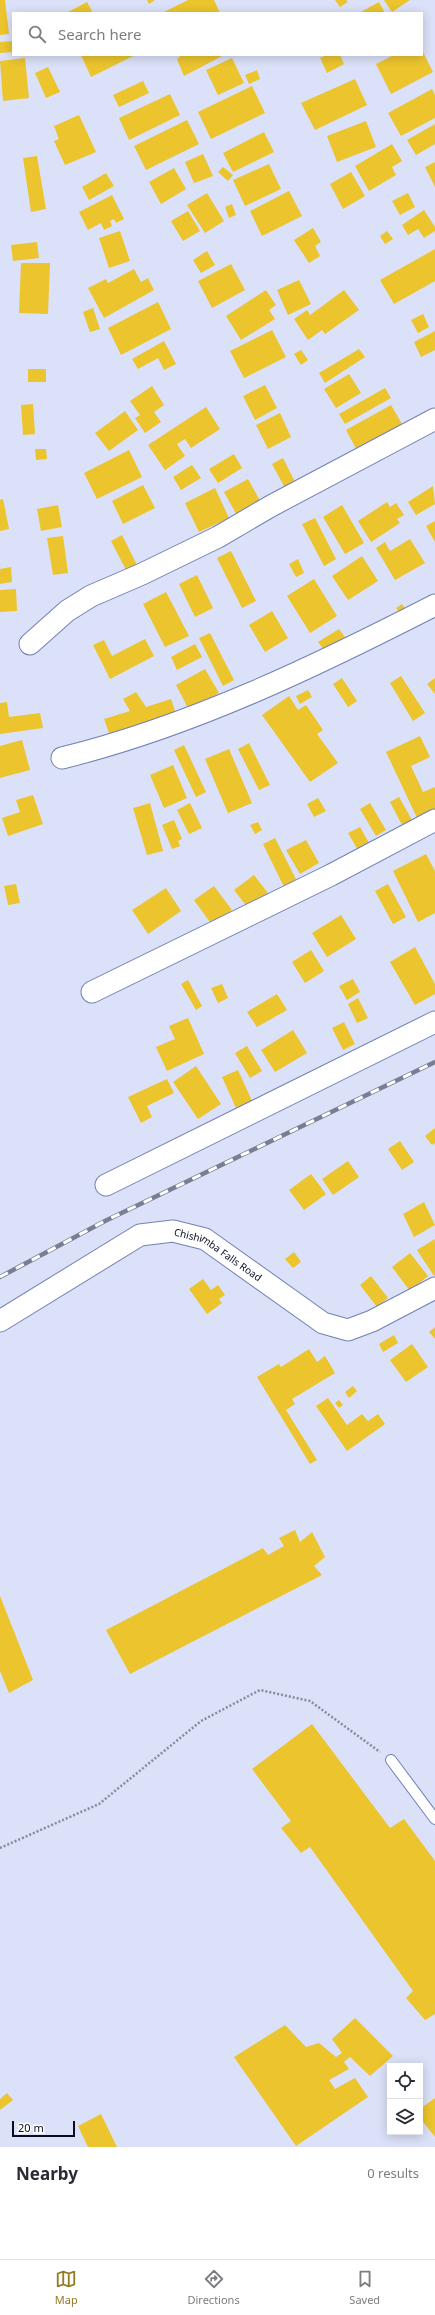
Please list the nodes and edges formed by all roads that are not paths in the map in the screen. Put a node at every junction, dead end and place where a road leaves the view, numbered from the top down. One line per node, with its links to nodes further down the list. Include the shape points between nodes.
1 (435, 419): 3 (street, via 218,537 91,596 67,611)
2 (435, 605): 4 (street, via 339,655 207,711 96,750)
3 (30, 644)
4 (62, 758)
5 (435, 820): 6 (street, via 331,875)
6 (92, 992)
7 (435, 1022): 8 (street)
8 (106, 1185)
9 (435, 1288): 10 (street, Chishimba Falls Road, via 372,1321 348,1330 323,1323 205,1239 173,1231 140,1236)
10 (0, 1321)
11 (391, 1760): 12 (lane)
12 (435, 1818)

